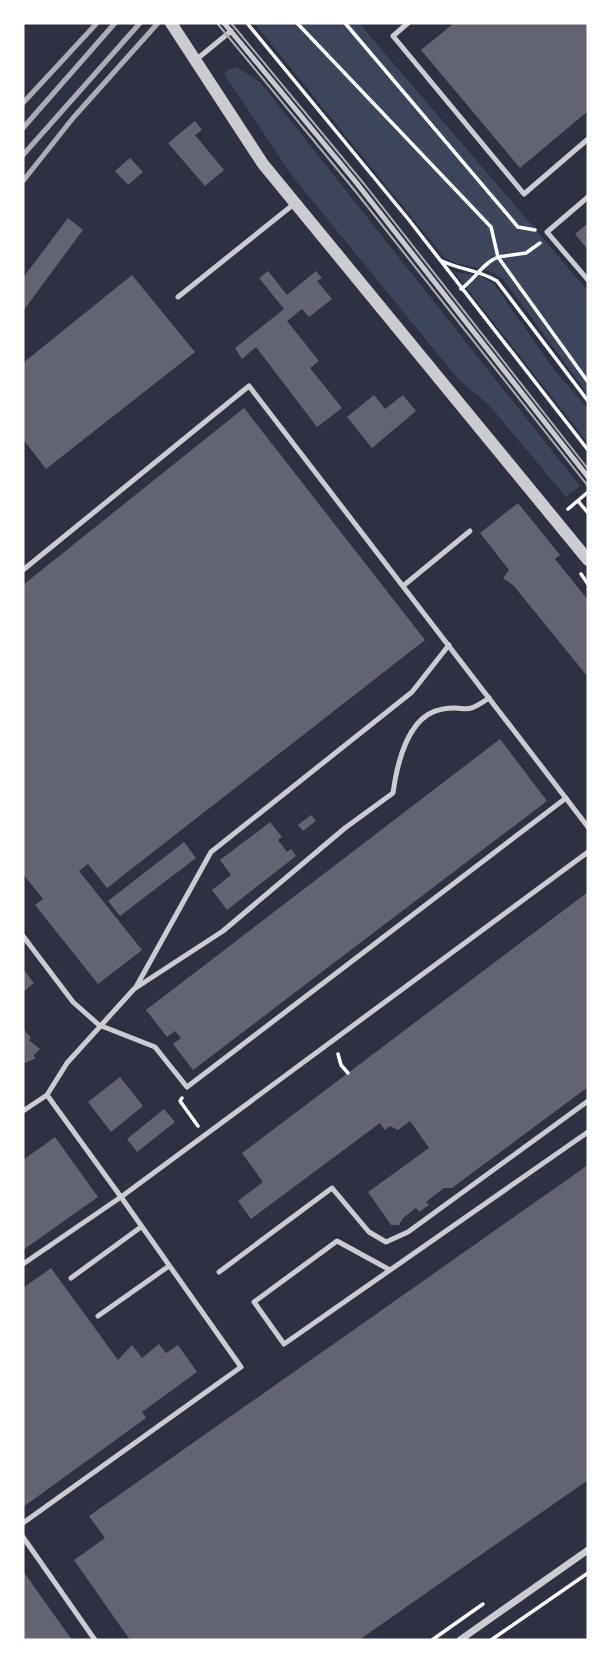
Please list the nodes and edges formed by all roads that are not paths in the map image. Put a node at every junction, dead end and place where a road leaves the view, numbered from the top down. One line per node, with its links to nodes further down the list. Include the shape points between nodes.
1 (171, 23): 5 (street)
2 (224, 23): 4 (lane)
3 (408, 23): 6 (lane, via 393,36 524,194)
4 (231, 31): 5 (lane); 11 (lane)
5 (197, 59): 8 (street, via 263,164)
6 (588, 139)
7 (588, 197): 9 (lane, via 547,232)
8 (294, 204): 10 (lane); 13 (street)
9 (588, 280)
10 (178, 297)
11 (588, 477)
12 (470, 531): 15 (lane)
13 (588, 560)
14 (23, 570): 15 (lane, via 249,386)
15 (403, 586): 16 (lane)
16 (449, 645): 17 (lane); 22 (lane, via 412,692 211,852)
17 (489, 698): 18 (lane); 22 (lane, via 471,710 445,708 418,722 401,756 393,793 223,931)
18 (566, 798): 19 (lane); 23 (lane, via 187,1087 155,1047)
19 (588, 827)
20 (588, 852): 28 (lane)
21 (23, 936): 23 (lane, via 73,1002)
22 (134, 989): 23 (lane)
23 (99, 1025): 24 (lane)
24 (47, 1095): 26 (lane); 28 (lane)
25 (588, 1101): 33 (lane, via 408,1232 386,1242 377,1237 332,1188)
26 (23, 1111)
27 (588, 1132): 32 (lane)
28 (121, 1197): 29 (lane); 30 (lane)
29 (142, 1227): 31 (lane); 34 (lane)
30 (23, 1264)
31 (169, 1266): 35 (lane); 36 (lane, via 241,1367)
32 (390, 1270): 32 (lane, via 284,1344 254,1303 337,1241)
33 (219, 1272)
34 (71, 1278)
35 (98, 1316)
36 (23, 1523)
37 (23, 1537): 39 (lane)
38 (588, 1550): 40 (street)
39 (95, 1640)
40 (460, 1640)

